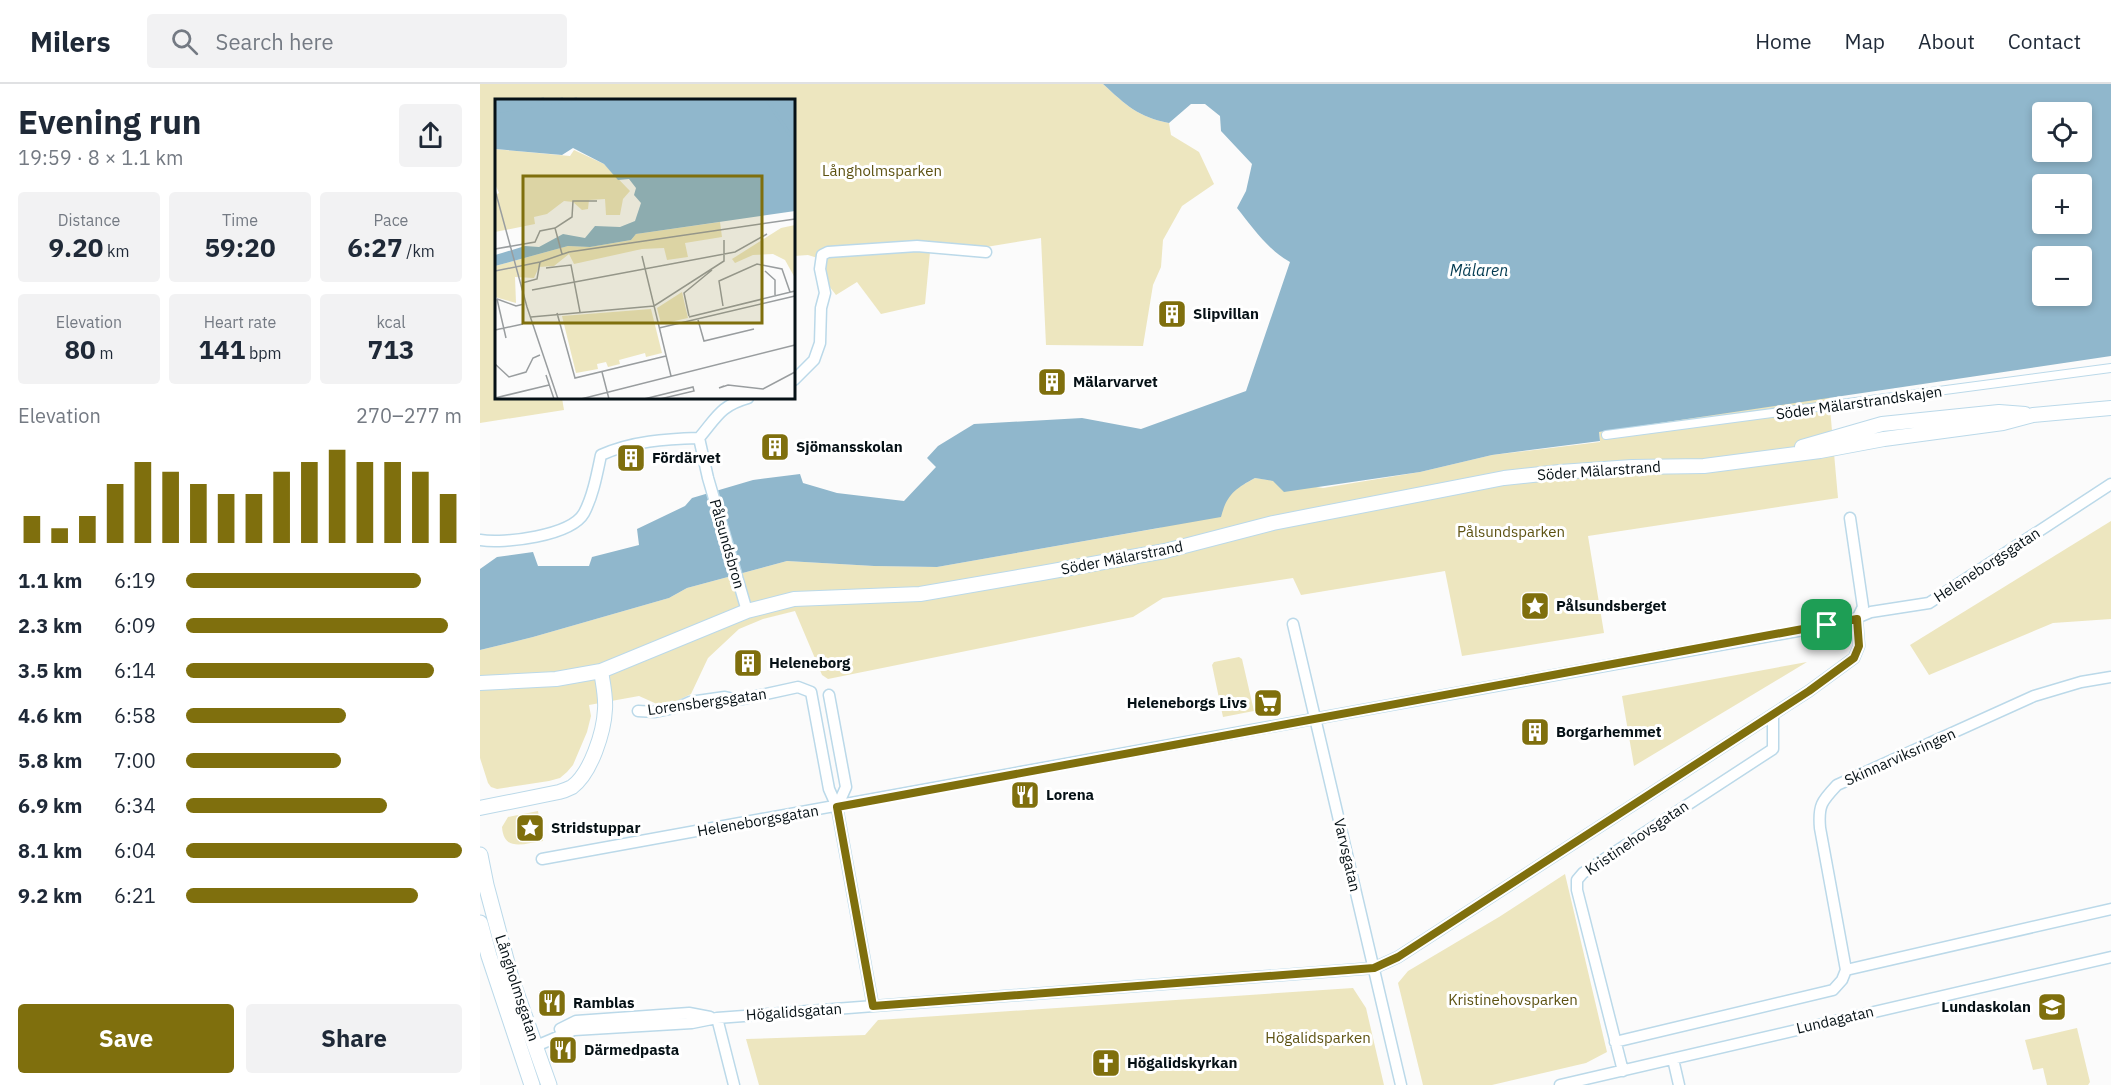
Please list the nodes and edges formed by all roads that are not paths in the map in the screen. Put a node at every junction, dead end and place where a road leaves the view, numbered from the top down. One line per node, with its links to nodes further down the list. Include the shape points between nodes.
1 (986, 252): 3 (street, via 917,246 822,255 820,269 825,293 818,353)
2 (2111, 368): 6 (street, Söder Mälarstrandskajen)
3 (795, 379)
4 (744, 399): 7 (street, via 721,410)
5 (2111, 408): 11 (street, Söder Mälarstrand, via 2033,416 1999,412 1882,424 1772,458 1704,466 1632,467 1504,478 1273,523 1165,551 1042,573 920,594 794,598)
6 (1606, 435)
7 (699, 438): 10 (street, via 619,447 601,455 584,513 576,522 530,538); 11 (street, Pålsundsbron)
8 (2111, 484): 12 (street, Heleneborgsgatan, via 1929,603 1871,612)
9 (1850, 518): 12 (street, via 1863,607)
10 (480, 540)
11 (747, 611): 14 (street, Söder Mälarstrand)
12 (1857, 619): 19 (street, Högalidsgatan, via 1859,646 1854,658); 20 (street, Heleneborgsgatan)
13 (1293, 624): 20 (street, Varvsgatan)
14 (601, 671): 16 (street, Söder Mälarstrand, via 556,679); 22 (street, via 606,707 602,729 577,782 559,792)
15 (2111, 677): 30 (street, Skinnarviksringen, via 2034,696 1837,785 1822,801 1820,828)
16 (480, 683)
17 (829, 695): 21 (street, via 846,787)
18 (638, 711): 21 (street, Lorensbergsgatan, via 655,712 725,697 738,700 798,687 811,692 829,789)
19 (1773, 714): 29 (street, Högalidsgatan, via 1398,957); 33 (street, Kristinehovsgatan, via 1773,749 1577,880)
20 (1315, 718): 21 (street, Heleneborgsgatan); 29 (street, Varvsgatan)
21 (837, 807): 24 (street, Heleneborgsgatan); 31 (street)
22 (480, 808)
23 (480, 855): 34 (main road, Långholmsgatan, via 511,978)
24 (542, 860)
25 (2111, 909): 30 (street)
26 (480, 923): 27 (main road, Långholmsgatan)
27 (484, 957): 35 (main road, Långholmsgatan)
28 (2111, 957): 36 (street, Lundagatan)
29 (1374, 968): 31 (street, Högalidsgatan); 41 (street, Varvsgatan)
30 (1846, 970): 33 (street, Lundagatan, via 1833,990)
31 (873, 1006): 32 (street, Högalidsgatan)
32 (717, 1018): 34 (street, Högalidsgatan, via 574,1030); 40 (street)
33 (1615, 1042): 37 (street, Kristinehovsgatan)
34 (536, 1046): 35 (main road); 39 (main road, Långholmsgatan)
35 (520, 1053): 38 (main road, Långholmsgatan)
36 (1673, 1059): 37 (street, Lundagatan); 43 (street)
37 (1623, 1071): 42 (street, Lundagatan)
38 (532, 1085)
39 (549, 1085)
40 (734, 1085)
41 (1401, 1085)
42 (1560, 1085)
43 (1679, 1085)

